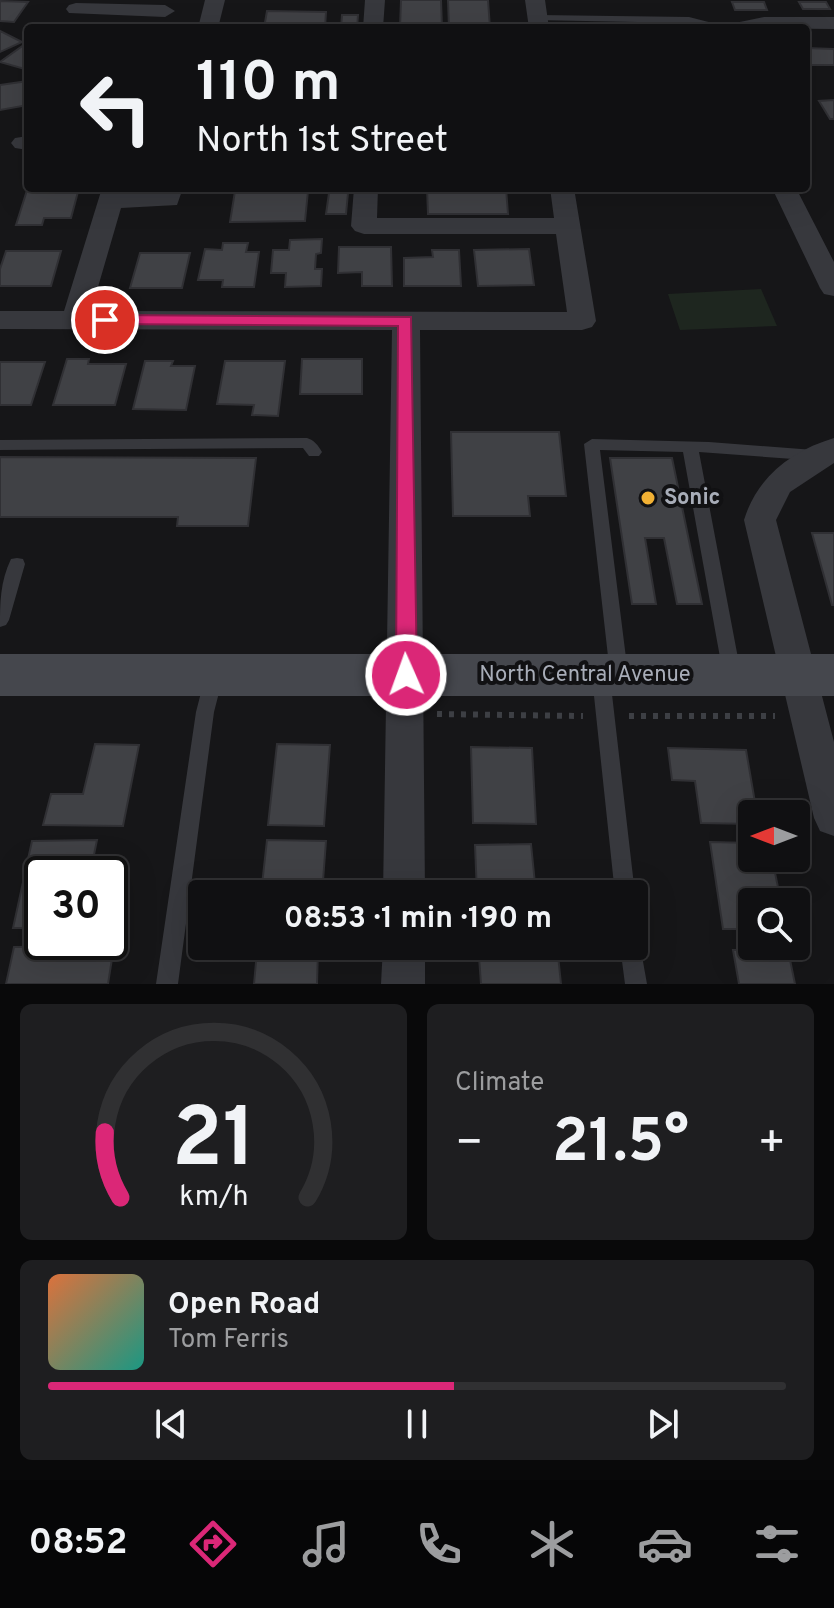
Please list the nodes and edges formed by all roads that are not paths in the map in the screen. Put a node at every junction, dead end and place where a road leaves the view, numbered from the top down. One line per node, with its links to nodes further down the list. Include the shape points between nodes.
1 (215, 0): 7 (street)
2 (375, 0): 8 (street)
3 (76, 9): 4 (street)
4 (164, 13)
5 (537, 15): 9 (lane)
6 (834, 23): 10 (street)
7 (209, 24)
8 (373, 24)
9 (715, 24)
10 (756, 24)
11 (170, 192): 15 (street, via 168,200)
12 (366, 192): 16 (street, via 364,226)
13 (563, 192): 16 (street)
14 (786, 192): 17 (street)
15 (113, 194): 19 (street)
16 (568, 226): 20 (street, via 582,321)
17 (834, 288)
18 (0, 320): 19 (street)
19 (75, 320): 20 (street)
20 (406, 321): 29 (street)
21 (0, 445): 23 (lane, via 307,443)
22 (690, 446): 24 (lane); 30 (lane); 32 (lane, via 592,444)
23 (314, 452)
24 (829, 452): 31 (street, via 775,484 760,520)
25 (17, 564): 26 (lane)
26 (0, 620)
27 (0, 675): 28 (street, North Central Avenue)
28 (214, 675): 29 (street, North Central Avenue); 38 (lane)
29 (406, 675): 32 (street, North Central Avenue); 34 (street)
30 (732, 675): 31 (street, North Central Avenue); 32 (street, North Central Avenue)
31 (816, 675): 33 (street)
32 (610, 676): 35 (lane)
33 (834, 818)
34 (404, 880)
35 (624, 880)
36 (404, 960): 39 (street)
37 (633, 960): 40 (lane)
38 (167, 984)
39 (403, 984)
40 (636, 984)

